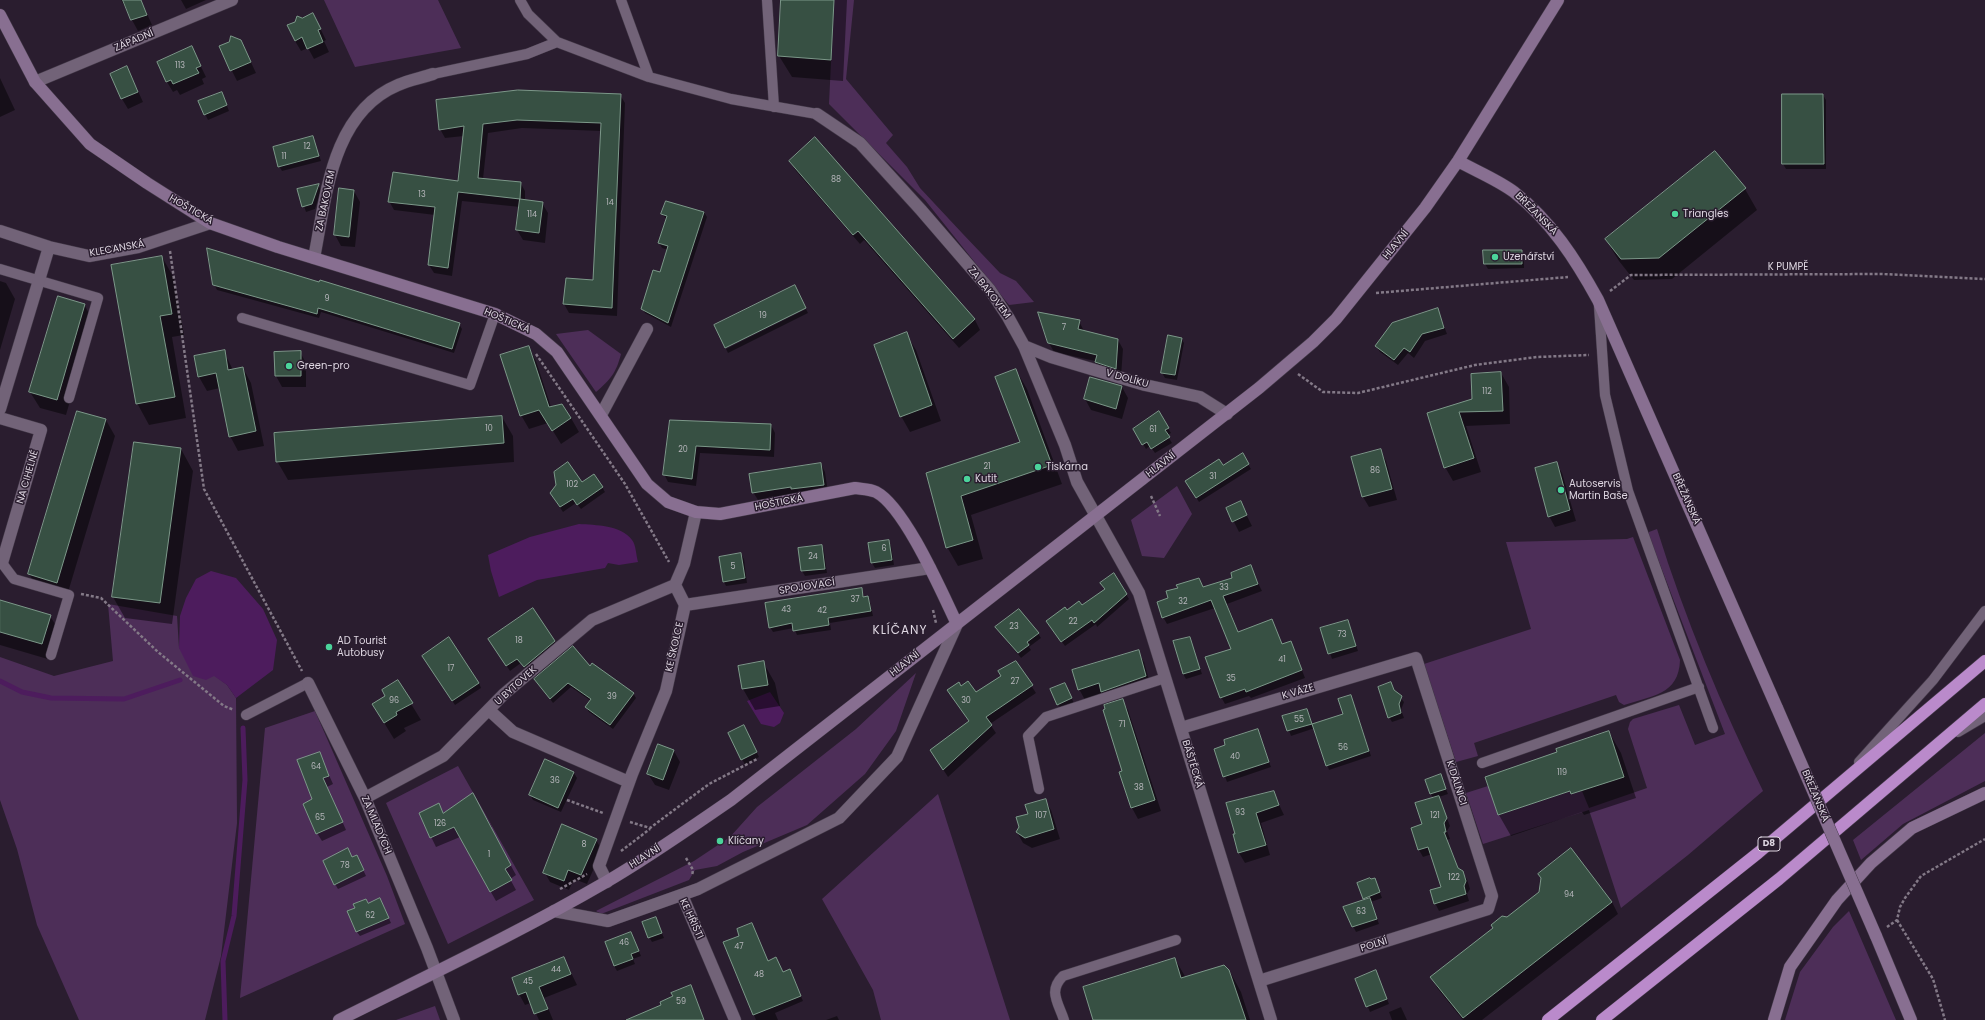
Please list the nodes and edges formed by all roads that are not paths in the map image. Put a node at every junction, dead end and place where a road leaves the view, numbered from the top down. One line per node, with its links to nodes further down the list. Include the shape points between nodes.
1 (232, 0): 10 (street, ZÁPADNÍ)
2 (520, 0): 7 (lane, via 528,14)
3 (621, 0): 9 (lane)
4 (767, 0): 11 (lane)
5 (1558, 0): 13 (street, HLAVNÍ)
6 (0, 15): 10 (street, HOŠTICKÁ)
7 (557, 42): 8 (lane, via 527,54); 9 (lane)
8 (433, 74): 17 (street, ZA BAKOVEM, via 397,85 360,112 331,171)
9 (649, 77): 11 (lane, via 731,99)
10 (35, 82): 14 (street, HOŠTICKÁ, via 90,144)
11 (774, 106): 12 (lane)
12 (817, 114): 24 (street, ZA BAKOVEM, via 860,143 921,210 990,290)
13 (1458, 161): 20 (street, BŘEŽANSKÁ, via 1514,192 1555,230); 27 (street, HLAVNÍ, via 1426,208 1356,295 1313,342)
14 (210, 223): 16 (street, KLECANSKÁ, via 138,247 89,256); 17 (street, HOŠTICKÁ)
15 (0, 231): 16 (street, KLECANSKÁ)
16 (49, 247): 19 (street)
17 (314, 258): 21 (street, HOŠTICKÁ)
18 (0, 269): 19 (lane)
19 (38, 281): 25 (lane, via 98,298); 26 (street)
20 (1598, 300): 43 (lane, via 1605,395 1628,491); 72 (street, BŘEŽANSKÁ, bridge, via 1777,708 1880,933)
21 (495, 314): 22 (lane, via 470,385); 28 (street, HOŠTICKÁ, via 536,334 557,352)
22 (242, 318)
23 (647, 328): 28 (street)
24 (1024, 346): 27 (street, V DOLÍKU, via 1051,357 1145,385 1200,397); 31 (street, ZA BAKOVEM, via 1065,445 1077,482)
25 (69, 398)
26 (0, 409)
27 (1227, 414): 31 (street, HLAVNÍ)
28 (600, 415): 30 (street, HOŠTICKÁ, via 647,484 668,502)
29 (0, 418): 32 (street, NA CIHELNĚ, via 41,430)
30 (696, 512): 33 (street, HOŠTICKÁ, via 720,514 855,488 875,492 895,508); 34 (street, via 684,564)
31 (1096, 516): 37 (street, HLAVNÍ); 41 (street, BÁŠTĚCKÁ, via 1139,593)
32 (1, 563): 38 (lane, via 14,579 69,595)
33 (930, 568): 35 (street, SPOJOVACÍ); 37 (street, HOŠTICKÁ)
34 (675, 585): 35 (street); 45 (street, U BYTOVEK, via 592,620 504,694)
35 (685, 605): 52 (street, KE ŠKOLCE, via 666,691)
36 (1985, 611): 54 (lane, via 1933,680)
37 (957, 624): 57 (street, HLAVNÍ, via 731,800); 58 (street, via 897,757 839,818)
38 (51, 655)
39 (1416, 658): 48 (street, K VÁZE); 59 (street, K DÁLNICI, via 1492,896)
40 (1985, 661): 54 (highway, D8)
41 (1165, 678): 48 (street, BÁŠTĚCKÁ); 53 (lane, via 1046,717 1028,736)
42 (308, 683): 46 (lane); 56 (street, ZA MLADÝCH)
43 (1699, 687): 49 (lane); 51 (lane)
44 (1985, 704): 50 (highway)
45 (490, 711): 52 (street, via 513,732); 56 (street, U BYTOVEK, via 443,756)
46 (246, 715)
47 (1985, 716): 50 (lane)
48 (1180, 728): 63 (street, BÁŠTĚCKÁ)
49 (1713, 728)
50 (1936, 746): 70 (highway, via 1773,884)
51 (1482, 763)
52 (629, 782): 57 (street, KE ŠKOLCE, via 599,866)
53 (1038, 789)
54 (1833, 791): 69 (highway, D8)
55 (1985, 793): 71 (street, via 1912,828 1871,863 1837,900 1790,967)
56 (366, 798): 62 (street, ZA MLADÝCH)
57 (607, 882): 60 (street, HLAVNÍ)
58 (682, 895): 60 (street, KE HŘIŠTI, via 608,921); 66 (street, KE HŘIŠTI)
59 (1488, 909): 63 (street, POLNÍ)
60 (554, 911): 62 (street, HLAVNÍ)
61 (1176, 940): 67 (lane, via 1063,976 1056,983 1055,993)
62 (436, 972): 64 (street, HLAVNÍ); 65 (street, ZA MLADÝCH)
63 (1259, 981): 68 (street, BÁŠTĚCKÁ)
64 (339, 1020)
65 (454, 1020)
66 (735, 1020)
67 (1064, 1020)
68 (1271, 1020)
69 (1548, 1020)
70 (1602, 1020)
71 (1774, 1020)
72 (1911, 1020)

